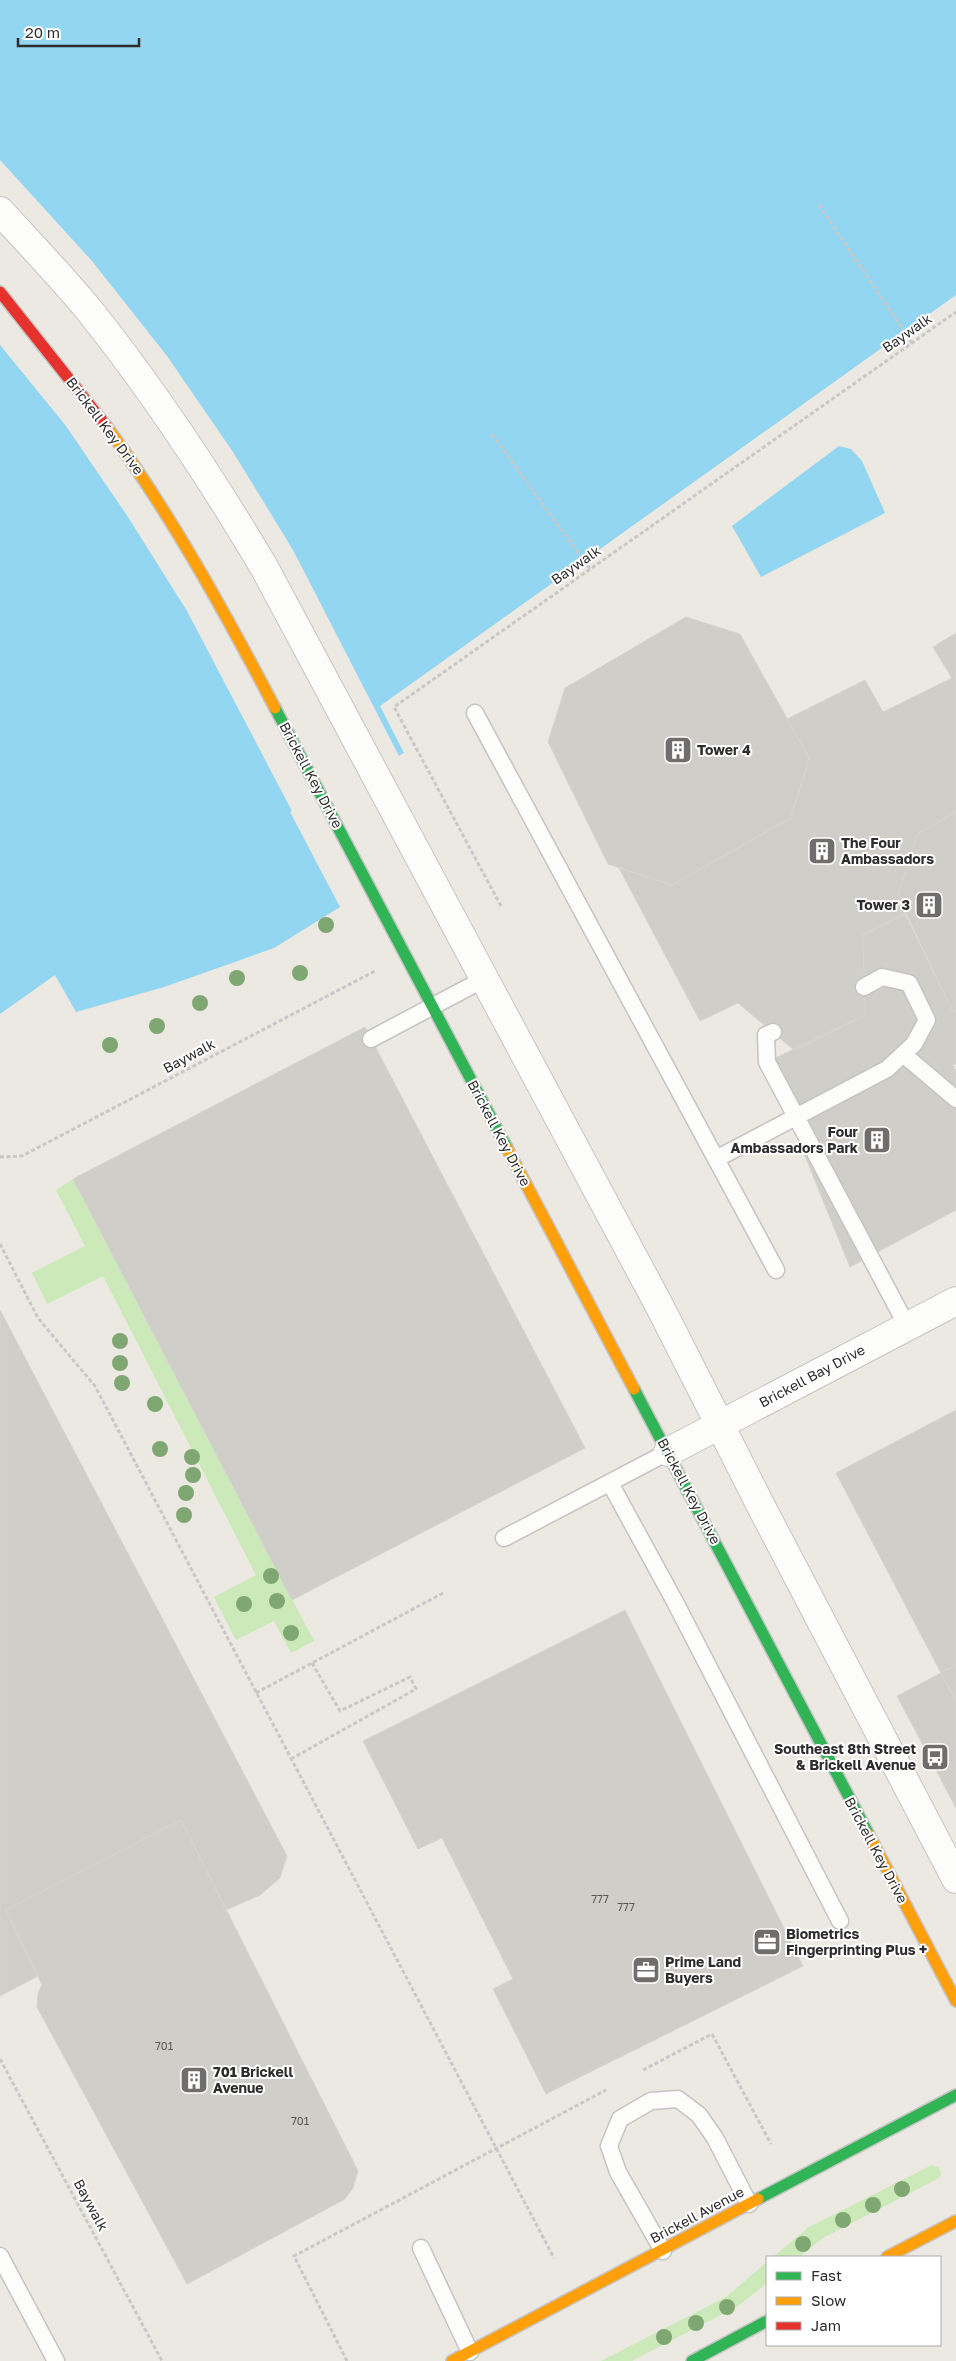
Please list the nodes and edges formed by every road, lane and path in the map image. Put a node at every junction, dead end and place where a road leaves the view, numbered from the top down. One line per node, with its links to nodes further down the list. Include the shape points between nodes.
1 (818, 205): 5 (path)
2 (0, 211): 11 (street, via 88,310 182,436 221,495 264,567)
3 (0, 292): 13 (street, Brickell Key Drive, via 94,409 144,478 222,607)
4 (956, 312): 5 (path, Baywalk)
5 (912, 343): 7 (path, Baywalk)
6 (492, 434): 7 (path)
7 (590, 569): 9 (path, Baywalk, via 394,707)
8 (475, 713): 20 (lane)
9 (502, 906)
10 (381, 968): 19 (path, Baywalk, via 22,1156)
11 (486, 978): 13 (lane); 25 (street)
12 (864, 987): 16 (lane, via 882,977 909,983 927,1020 914,1044)
13 (432, 1006): 15 (lane); 26 (street, Brickell Key Drive)
14 (773, 1032): 18 (lane, via 766,1035 767,1062)
15 (371, 1039)
16 (903, 1054): 17 (lane); 18 (lane, via 887,1069)
17 (956, 1099)
18 (797, 1116): 20 (lane); 24 (lane)
19 (0, 1157)
20 (716, 1159): 22 (lane)
21 (0, 1244): 31 (path, via 38,1318 95,1386)
22 (776, 1270)
23 (956, 1301): 24 (street, Brickell Bay Drive)
24 (907, 1326): 25 (street, Brickell Bay Drive)
25 (720, 1424): 26 (street, Brickell Bay Drive); 33 (street)
26 (668, 1452): 27 (lane); 35 (street, Brickell Key Drive)
27 (610, 1483): 28 (lane); 34 (lane)
28 (504, 1538)
29 (445, 1592): 30 (path)
30 (312, 1663): 31 (path); 32 (path, via 340,1711 410,1676 416,1689)
31 (256, 1693): 32 (path)
32 (291, 1759): 41 (path)
33 (956, 1879)
34 (840, 1921)
35 (956, 2001)
36 (0, 2059): 52 (path, Baywalk)
37 (634, 2075): 40 (path, via 712,2034)
38 (608, 2089): 41 (path)
39 (956, 2095): 42 (street, Brickell Avenue)
40 (771, 2144)
41 (496, 2148): 48 (path); 53 (path, via 294,2256)
42 (749, 2204): 45 (street, Brickell Avenue); 45 (lane, via 715,2138 699,2115 678,2099 651,2101 620,2119 608,2146 618,2172)
43 (956, 2221): 47 (street)
44 (422, 2248): 50 (lane)
45 (663, 2251): 50 (street, Brickell Avenue)
46 (0, 2256): 51 (lane)
47 (889, 2256)
48 (554, 2258)
49 (766, 2322): 55 (street)
50 (473, 2356): 54 (street, Brickell Avenue)
51 (56, 2361)
52 (162, 2361)
53 (347, 2361)
54 (452, 2361)
55 (692, 2361)

